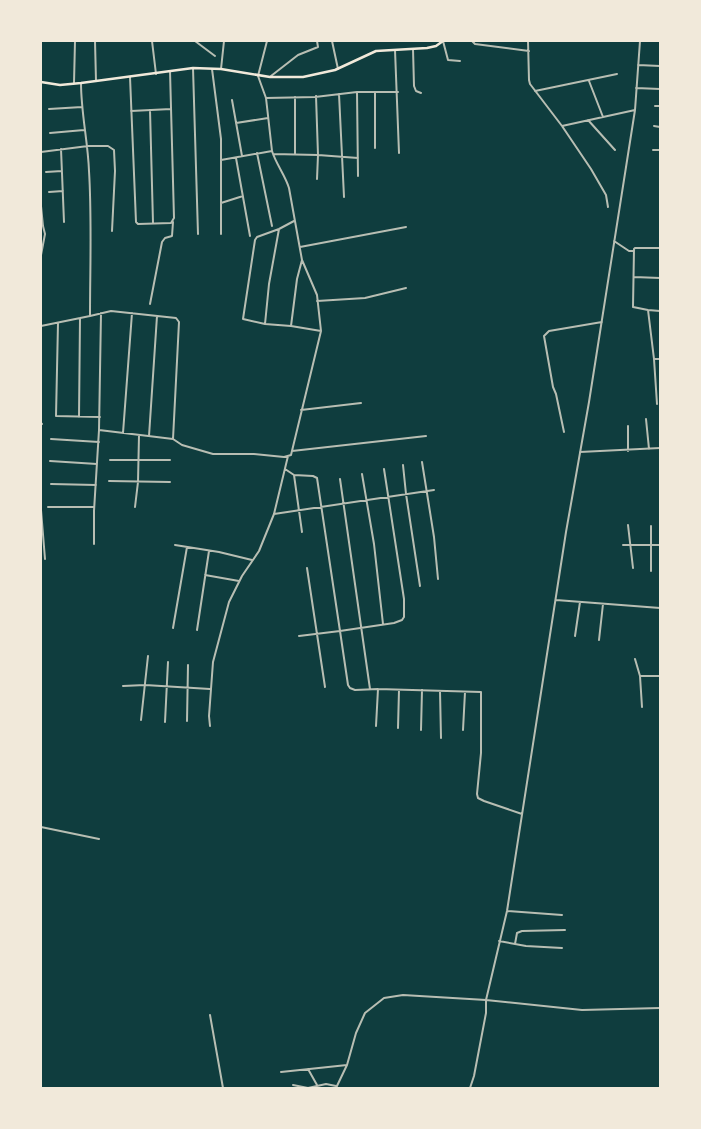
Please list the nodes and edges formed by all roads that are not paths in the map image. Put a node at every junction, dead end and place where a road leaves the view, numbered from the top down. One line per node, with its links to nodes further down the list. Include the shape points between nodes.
1 (76, 41): 34 (street)
2 (95, 41): 30 (street)
3 (152, 41): 25 (street)
4 (195, 41): 16 (street)
5 (224, 41): 22 (street)
6 (267, 41): 27 (street)
7 (317, 41): 29 (street, via 318,47 298,55)
8 (332, 41): 23 (street)
9 (443, 41): 13 (main road, via 436,46); 17 (street, via 448,60)
10 (472, 41): 15 (street, via 475,44)
11 (528, 41): 15 (street)
12 (640, 41): 18 (street)
13 (413, 49): 14 (main road); 41 (street, via 414,86 416,92)
14 (395, 50): 23 (main road, via 376,51); 39 (street)
15 (529, 52): 40 (street, via 529,80)
16 (215, 56)
17 (460, 61)
18 (638, 65): 19 (street); 35 (street)
19 (660, 66)
20 (193, 68): 21 (main road); 24 (main road); 102 (street)
21 (212, 68): 22 (main road); 81 (street)
22 (221, 69): 27 (main road)
23 (338, 69): 29 (main road, via 303,77)
24 (170, 71): 25 (main road); 51 (street)
25 (156, 74): 28 (main road)
26 (617, 74): 31 (street)
27 (258, 76): 29 (main road); 45 (street)
28 (130, 77): 30 (main road); 54 (street)
29 (270, 77)
30 (96, 81): 33 (main road)
31 (590, 81): 40 (street); 55 (street)
32 (41, 82): 34 (main road)
33 (81, 83): 34 (main road); 49 (street)
34 (74, 84)
35 (636, 88): 36 (street); 53 (street)
36 (660, 89)
37 (357, 92): 38 (street); 42 (street); 80 (street)
38 (375, 92): 39 (street); 65 (street)
39 (398, 92): 72 (street)
40 (535, 92): 59 (street)
41 (421, 93)
42 (338, 94): 43 (street); 78 (street)
43 (316, 96): 44 (street); 76 (street)
44 (295, 97): 45 (street); 75 (street)
45 (266, 98): 56 (street)
46 (232, 100): 58 (street)
47 (655, 106): 48 (street)
48 (660, 106)
49 (82, 107): 50 (street); 62 (street)
50 (49, 109)
51 (171, 109): 52 (street); 95 (street)
52 (150, 110): 54 (street); 96 (street)
53 (635, 110): 55 (street); 106 (street)
54 (131, 111): 96 (street, via 136,222)
55 (603, 116): 57 (street)
56 (268, 118): 58 (street); 70 (street)
57 (588, 120): 59 (street); 67 (street)
58 (236, 123): 77 (street)
59 (562, 126): 92 (street, via 606,195)
60 (654, 126): 61 (street)
61 (660, 127)
62 (84, 130): 63 (street); 64 (street)
63 (50, 132)
64 (88, 146): 66 (street); 100 (street, via 108,146 114,150); 121 (street)
65 (375, 148)
66 (61, 149): 71 (street); 82 (street)
67 (615, 150)
68 (653, 150): 69 (street)
69 (660, 150)
70 (272, 151): 73 (street); 74 (street)
71 (41, 152)
72 (399, 152)
73 (257, 153): 77 (street); 97 (street)
74 (273, 154): 75 (street); 93 (street, via 287,180)
75 (295, 154): 76 (street)
76 (318, 155): 78 (street); 85 (street)
77 (242, 156): 79 (street)
78 (341, 156): 80 (street); 89 (street)
79 (236, 158): 81 (street); 88 (street)
80 (358, 158): 84 (street)
81 (221, 160): 90 (street)
82 (62, 171): 83 (street); 86 (street)
83 (46, 172)
84 (358, 176)
85 (317, 179)
86 (63, 191): 87 (street); 94 (street)
87 (49, 192)
88 (243, 196): 90 (street); 105 (street)
89 (344, 197)
90 (221, 203): 103 (street)
91 (41, 206): 101 (street)
92 (608, 207)
93 (295, 221): 99 (street); 107 (street)
94 (64, 222)
95 (173, 222): 96 (street); 116 (street, via 172,236 162,242)
96 (153, 223)
97 (272, 226)
98 (406, 227): 107 (street)
99 (280, 229): 126 (street, via 268,284); 126 (street, via 255,240 243,319)
100 (112, 231)
101 (45, 234): 104 (street); 110 (street)
102 (198, 234)
103 (221, 234)
104 (41, 235)
105 (250, 236)
106 (614, 241): 109 (street, via 629,251); 124 (street)
107 (300, 247): 111 (street)
108 (660, 248): 109 (street, via 636,248)
109 (634, 251): 112 (street)
110 (41, 255)
111 (302, 260): 115 (street, via 317,295); 128 (street)
112 (634, 277): 113 (street); 117 (street, via 634,307)
113 (660, 278)
114 (406, 288): 115 (street, via 365,298)
115 (317, 302): 129 (street)
116 (150, 304)
117 (648, 310): 118 (street); 130 (street)
118 (660, 311)
119 (101, 314): 120 (street, via 110,311); 121 (street); 136 (street)
120 (132, 314): 122 (street); 141 (street)
121 (90, 316): 123 (street)
122 (157, 316): 143 (street); 146 (street, via 176,318 179,322)
123 (80, 318): 125 (street); 135 (street)
124 (602, 322): 140 (street, via 550,331 544,336); 152 (street)
125 (58, 323): 127 (street); 135 (street, via 56,416)
126 (265, 324): 128 (street)
127 (41, 326)
128 (291, 326): 129 (street)
129 (321, 332): 134 (street)
130 (654, 360): 131 (street); 133 (street)
131 (660, 360)
132 (361, 403): 134 (street)
133 (657, 404)
134 (301, 410): 150 (street)
135 (79, 416): 136 (street)
136 (100, 417): 139 (street)
137 (646, 419): 149 (street)
138 (628, 426): 151 (street)
139 (99, 430): 141 (street); 147 (street)
140 (564, 432)
141 (123, 433): 142 (street)
142 (139, 435): 143 (street); 155 (street)
143 (149, 436): 146 (street)
144 (426, 436): 150 (street)
145 (51, 439): 147 (street)
146 (172, 439): 153 (street, via 182,445 213,454)
147 (99, 442): 159 (street)
148 (660, 448): 149 (street)
149 (650, 449): 151 (street)
150 (292, 451): 153 (street)
151 (628, 451): 152 (street)
152 (580, 452): 206 (street)
153 (288, 456): 161 (street)
154 (110, 460): 155 (street)
155 (138, 460): 156 (street); 167 (street)
156 (170, 460)
157 (50, 462): 159 (street)
158 (422, 462): 172 (street)
159 (97, 464): 170 (street)
160 (403, 465): 173 (street)
161 (285, 468): 164 (street); 183 (street)
162 (384, 469): 174 (street)
163 (362, 474): 175 (street)
164 (294, 475): 177 (street, via 316,477); 182 (street)
165 (340, 480): 176 (street)
166 (109, 481): 167 (street)
167 (138, 482): 168 (street); 180 (street)
168 (170, 482)
169 (51, 484): 170 (street)
170 (96, 485): 179 (street)
171 (434, 490): 172 (street)
172 (427, 491): 173 (street); 203 (street)
173 (406, 494): 174 (street); 205 (street)
174 (388, 496): 175 (street); 210 (street, via 404,599 404,617 402,620)
175 (366, 499): 176 (street); 210 (street)
176 (343, 503): 177 (street); 211 (street)
177 (321, 506): 182 (street); 214 (street)
178 (48, 507): 179 (street)
179 (94, 507): 187 (street)
180 (136, 507)
181 (41, 510): 196 (street)
182 (299, 510): 183 (street); 186 (street)
183 (274, 514): 198 (street, via 259,551)
184 (628, 525): 188 (street)
185 (651, 526): 191 (street)
186 (302, 532)
187 (94, 544)
188 (630, 544): 190 (street); 191 (street); 200 (street)
189 (175, 545): 193 (street)
190 (623, 545)
191 (650, 545): 192 (street); 201 (street)
192 (660, 545)
193 (187, 547): 194 (street); 212 (street)
194 (209, 551): 198 (street); 202 (street)
195 (41, 555): 196 (street)
196 (45, 555): 197 (street)
197 (45, 559)
198 (252, 560): 204 (street)
199 (307, 568): 215 (street)
200 (633, 568)
201 (651, 571)
202 (205, 575): 204 (street); 213 (street)
203 (438, 579)
204 (239, 581): 230 (street, via 229,602 213,662)
205 (420, 586)
206 (556, 600): 207 (street); 247 (street)
207 (580, 602): 208 (street); 217 (street)
208 (603, 604): 209 (street); 218 (street)
209 (660, 608)
210 (383, 624): 211 (street)
211 (362, 627): 214 (street); 231 (street)
212 (173, 628)
213 (197, 630)
214 (340, 631): 215 (street); 231 (street, via 348,685 355,690)
215 (317, 634): 216 (street); 228 (street)
216 (299, 636)
217 (575, 636)
218 (599, 640)
219 (148, 656): 225 (street)
220 (635, 659): 223 (street)
221 (168, 662): 227 (street)
222 (188, 665): 229 (street)
223 (640, 676): 224 (street); 237 (street)
224 (660, 676)
225 (145, 685): 226 (street); 227 (street); 238 (street)
226 (123, 686)
227 (168, 687): 229 (street); 240 (street)
228 (325, 687)
229 (188, 688): 230 (street); 239 (street)
230 (210, 689): 241 (street)
231 (370, 689): 232 (street)
232 (378, 689): 233 (street); 242 (street)
233 (399, 689): 234 (street); 243 (street)
234 (422, 690): 235 (street); 244 (street)
235 (440, 691): 236 (street); 246 (street)
236 (465, 692): 245 (street); 247 (street, via 481,692 478,798)
237 (642, 707)
238 (142, 720)
239 (187, 721)
240 (165, 722)
241 (210, 726)
242 (376, 726)
243 (398, 728)
244 (421, 730)
245 (463, 730)
246 (441, 738)
247 (522, 814): 250 (street)
248 (41, 827): 249 (street)
249 (99, 839)
250 (507, 911): 251 (street); 253 (street)
251 (562, 914)
252 (565, 930): 254 (street, via 522,931 517,933)
253 (499, 941): 254 (street); 256 (street)
254 (515, 944): 255 (street)
255 (562, 948)
256 (486, 1000): 257 (street, via 582,1010); 259 (street, via 402,995 384,998 365,1013); 266 (street, via 486,1013)
257 (660, 1008)
258 (210, 1015): 265 (street)
259 (347, 1065): 260 (street); 264 (street)
260 (308, 1069): 261 (street); 263 (street)
261 (281, 1072)
262 (293, 1085): 263 (street, via 308,1088)
263 (317, 1085): 264 (street)
264 (336, 1087)
265 (223, 1088)
266 (470, 1088)

